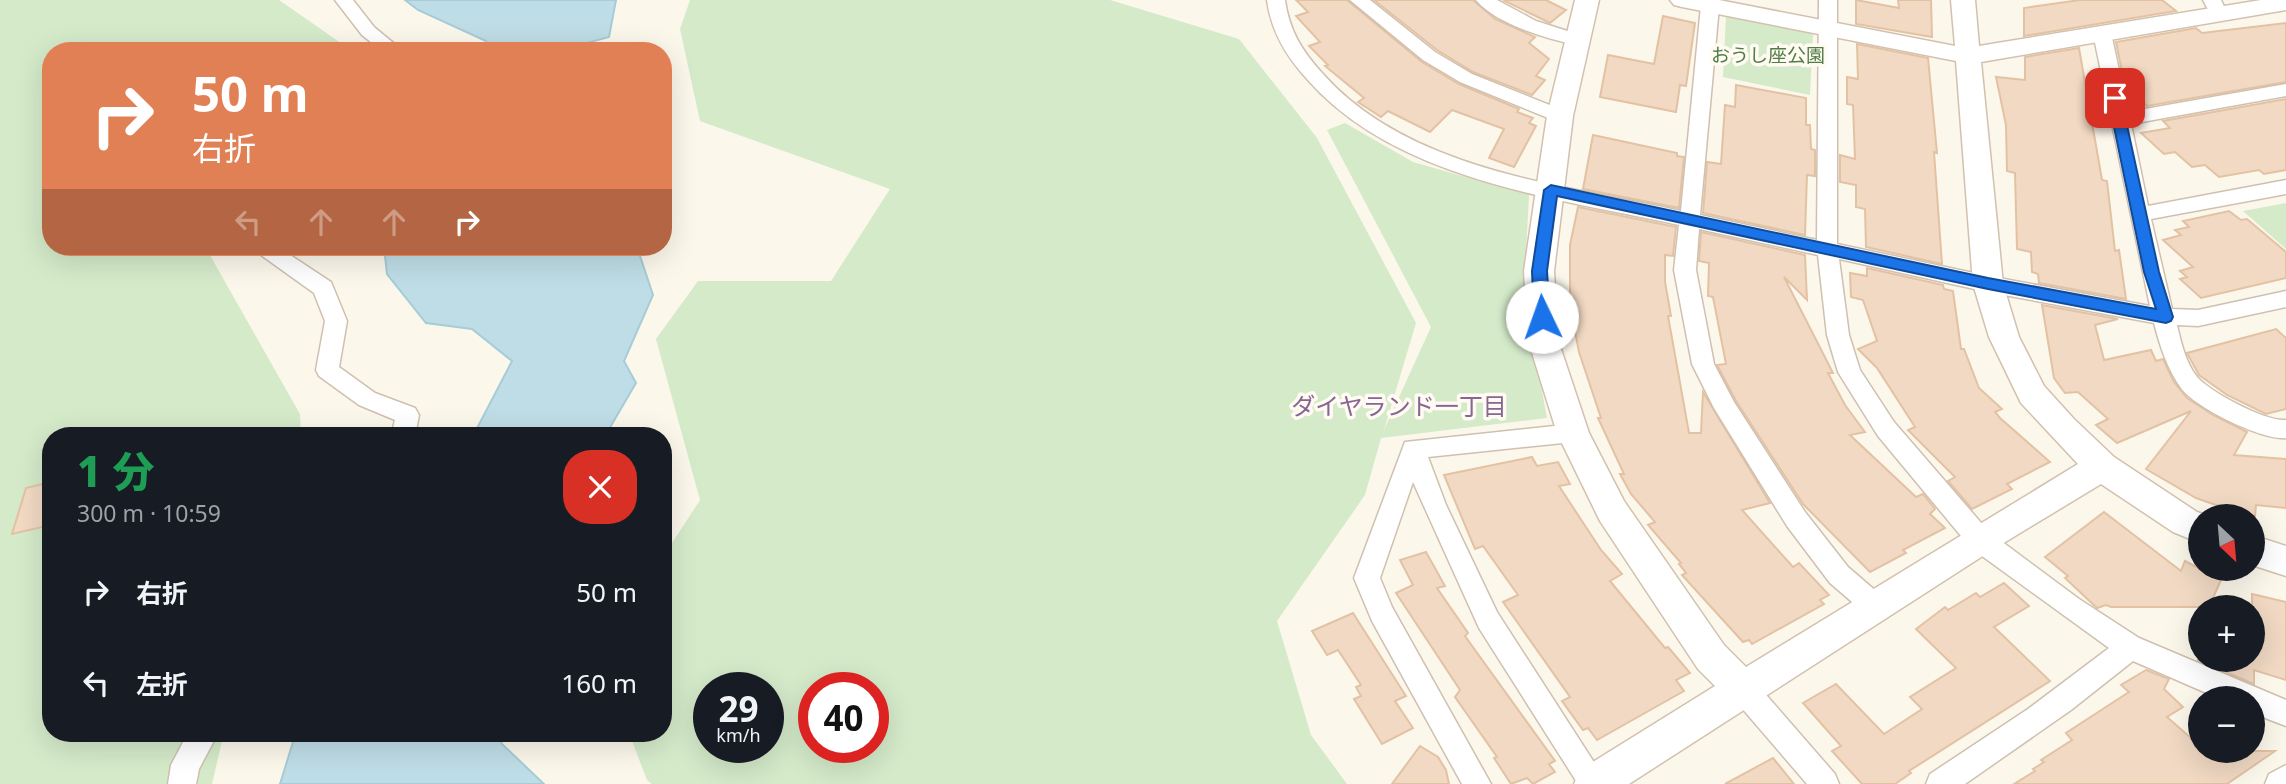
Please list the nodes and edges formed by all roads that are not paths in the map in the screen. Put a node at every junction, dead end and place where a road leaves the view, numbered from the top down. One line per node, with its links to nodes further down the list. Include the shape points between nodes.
1 (344, 0): 15 (street)
2 (1276, 0): 21 (street, via 1279,24 1300,60 1354,114 1428,155)
3 (1359, 0): 18 (street, via 1429,56 1466,78)
4 (1485, 0): 14 (street, via 1529,24)
5 (1587, 0): 14 (street)
6 (1682, 0): 10 (street)
7 (1828, 0): 12 (street)
8 (1963, 0): 16 (street)
9 (2286, 3): 11 (street)
10 (1710, 6): 12 (street); 23 (street)
11 (2215, 6): 13 (street)
12 (1829, 29): 16 (street); 24 (street)
13 (2102, 33): 16 (street); 19 (street)
14 (1577, 40): 18 (street)
15 (383, 42)
16 (1968, 56): 26 (street)
17 (2286, 90): 19 (street)
18 (1560, 116): 21 (street)
19 (2119, 120): 22 (street)
20 (2286, 187): 22 (street)
21 (1551, 190): 23 (street); 31 (street, via 1539,271 1543,340)
22 (2141, 214): 28 (street)
23 (1691, 218): 24 (street); 38 (street, via 1685,270 1703,363 1725,408 1796,519 1839,575)
24 (1827, 247): 26 (street); 35 (street, via 1838,335 1849,372 1886,429)
25 (277, 256): 29 (street, via 323,288 336,321 327,370 368,399 407,415)
26 (1988, 284): 28 (street); 33 (street, via 2004,337 2032,394)
27 (2286, 299): 28 (street, via 2198,318)
28 (2166, 317): 30 (street, via 2172,350 2190,383 2253,421)
29 (404, 427)
30 (2286, 429)
31 (1573, 433): 32 (street); 41 (street, via 1612,511 1711,657)
32 (1413, 449): 47 (street, via 1367,578 1381,613); 48 (street, via 1488,620)
33 (2102, 467): 34 (street); 35 (street)
34 (2188, 523)
35 (1980, 540): 38 (street); 39 (street)
36 (2265, 554): 37 (street)
37 (2286, 561)
38 (1875, 606): 41 (street)
39 (2130, 647): 40 (street); 50 (street)
40 (2220, 686)
41 (1744, 691): 48 (street); 49 (street)
42 (2265, 705): 43 (street)
43 (2286, 713)
44 (199, 742): 46 (street)
45 (2286, 779): 51 (street)
46 (182, 784)
47 (1477, 784)
48 (1594, 784)
49 (1825, 784)
50 (1940, 784)
51 (2279, 784)

